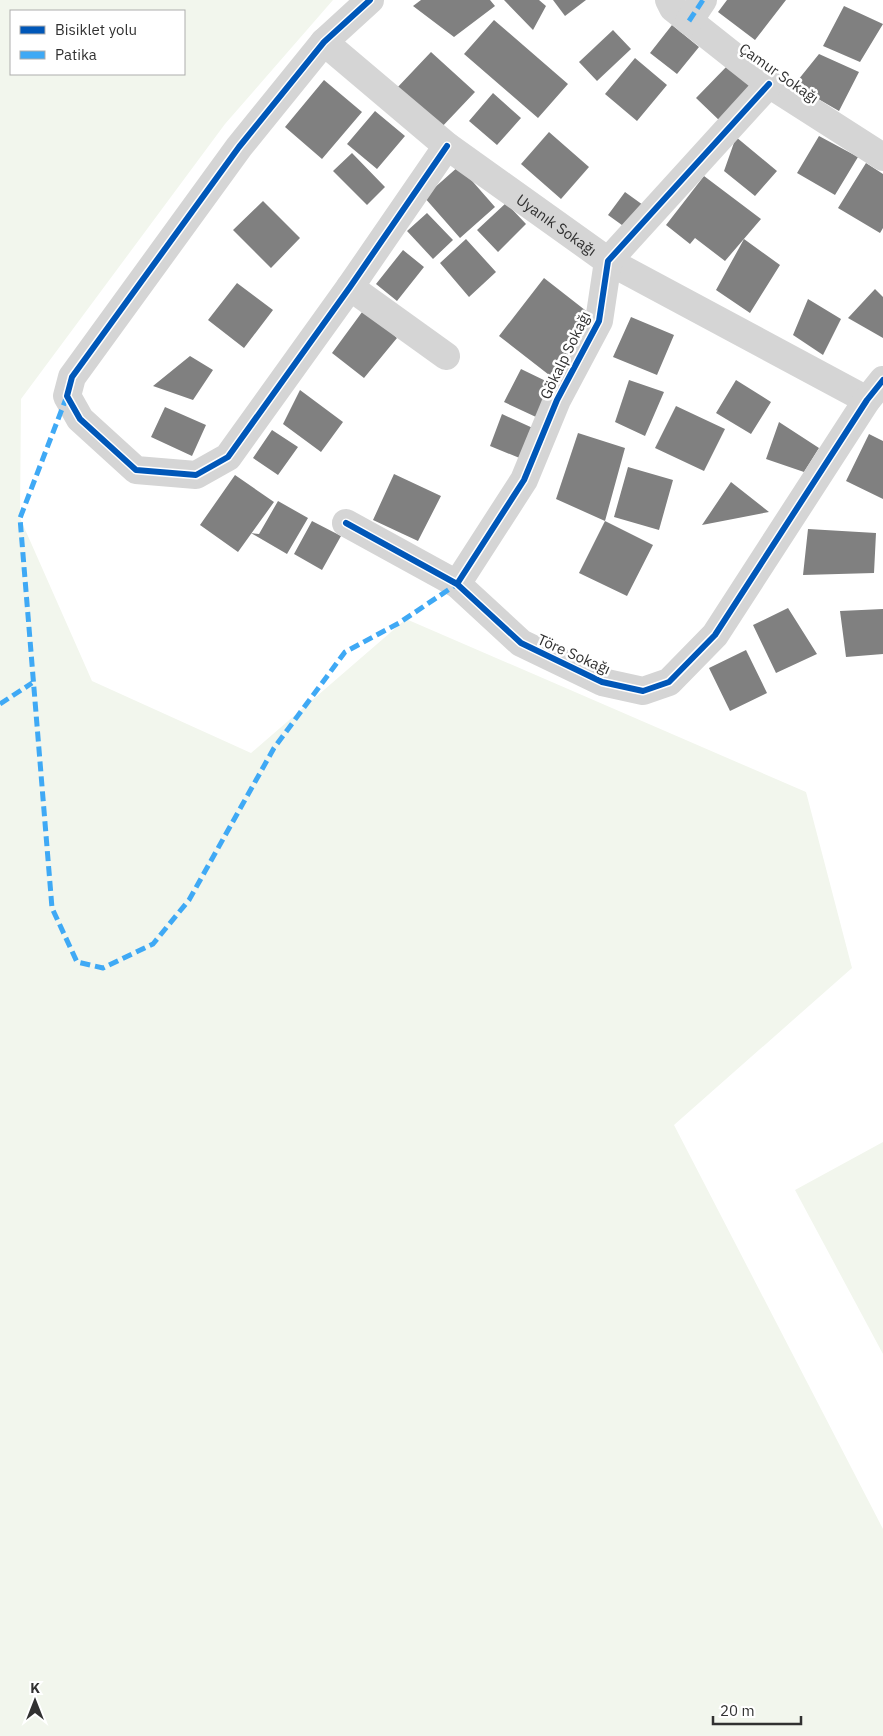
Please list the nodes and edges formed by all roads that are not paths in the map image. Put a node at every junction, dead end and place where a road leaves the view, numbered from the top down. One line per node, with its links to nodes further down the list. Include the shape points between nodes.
1 (370, 0): 4 (street)
2 (669, 0): 3 (street, Çamur Sokağı, via 673,8)
3 (696, 10): 5 (street, Çamur Sokağı)
4 (324, 42): 6 (street, Uyanık Sokağı); 9 (street, via 239,147 72,377 67,396 80,419 136,470 196,476 228,456)
5 (769, 84): 7 (street, Çamur Sokağı); 8 (street)
6 (447, 146): 8 (street, Uyanık Sokağı); 9 (street)
7 (883, 156)
8 (608, 261): 11 (street, Uyanık Sokağı); 13 (street, Gökalp Sokağı, via 599,321 556,400 524,480)
9 (350, 287): 10 (street)
10 (446, 356)
11 (875, 390): 13 (street, Töre Sokağı, via 715,635 669,682 642,690 602,682 521,644)
12 (346, 523): 13 (street, Töre Sokağı)
13 (457, 584)

